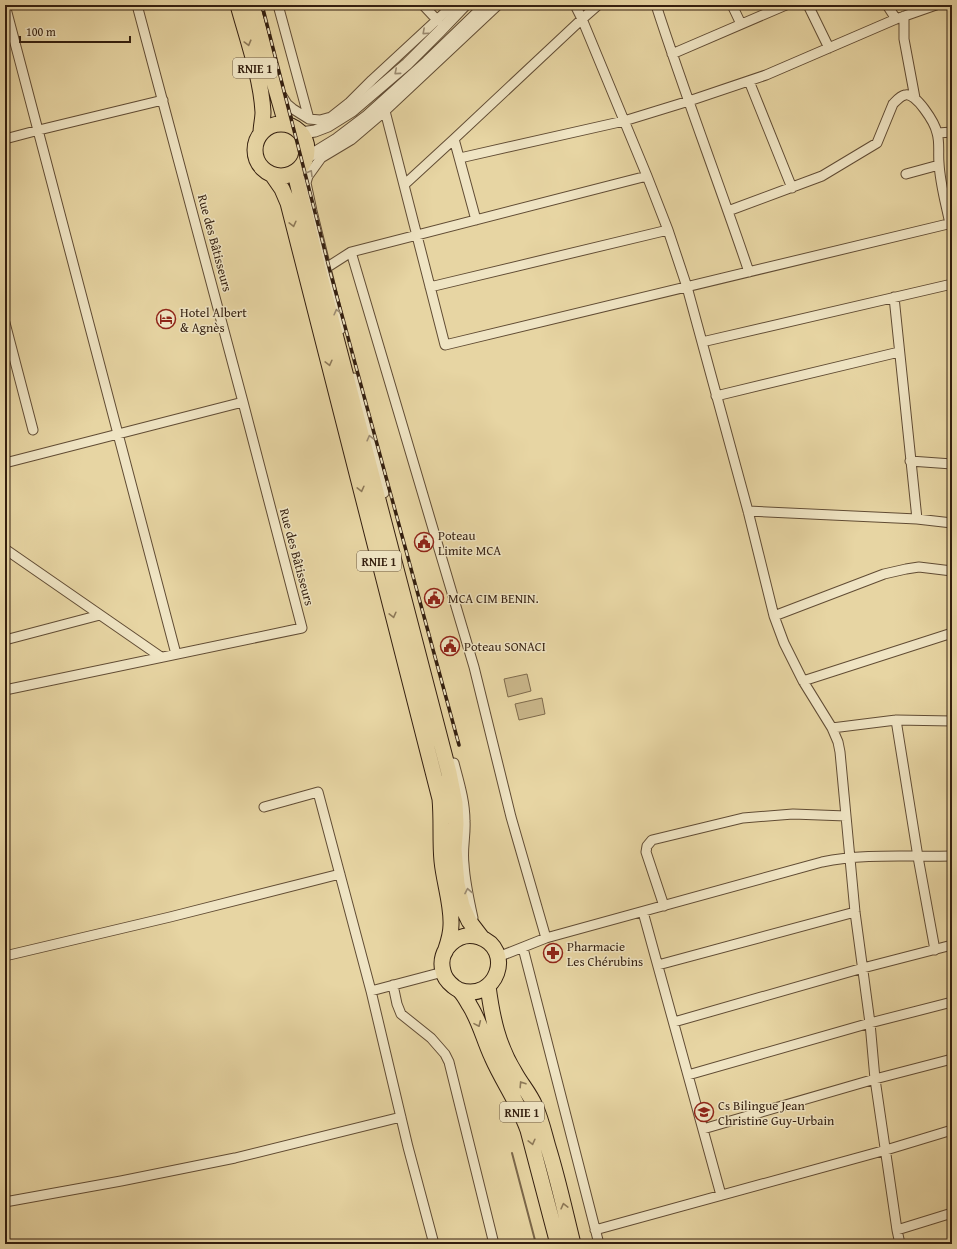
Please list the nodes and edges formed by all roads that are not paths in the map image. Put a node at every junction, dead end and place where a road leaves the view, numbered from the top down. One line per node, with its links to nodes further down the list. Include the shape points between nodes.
1 (137, 5): 28 (street, Rue des Bâtisseurs)
2 (238, 5): 36 (highway, RNIE 1, one-way to 36, via 261,98)
3 (252, 5): 33 (highway, RNIE 1)
4 (259, 5): 31 (street, via 283,98 293,109)
5 (278, 5): 31 (street)
6 (423, 5): 22 (street)
7 (453, 5): 22 (street)
8 (465, 5): 37 (street, one-way to 37, via 407,64 352,110 328,126)
9 (486, 5): 30 (street)
10 (498, 5): 30 (street)
11 (575, 5): 20 (street)
12 (598, 5): 20 (street)
13 (656, 5): 25 (street)
14 (732, 5): 23 (street)
15 (786, 5): 23 (street)
16 (808, 5): 24 (street)
17 (887, 5): 21 (street)
18 (936, 5): 21 (street)
19 (5, 6): 34 (street)
20 (582, 18): 32 (street); 40 (street)
21 (900, 18): 24 (street); 27 (street)
22 (438, 21): 31 (street, one-way to 31, via 331,117)
23 (742, 24): 25 (street)
24 (829, 48): 26 (street)
25 (672, 54): 29 (street)
26 (749, 81): 29 (street); 49 (street)
27 (915, 98): 38 (street); 49 (street, via 905,95 893,104 877,143 822,176)
28 (163, 100): 34 (street); 66 (street, Rue des Bâtisseurs)
29 (689, 101): 32 (street); 50 (street)
30 (383, 107): 41 (street); 48 (street); 56 (street, one-way to 30, via 306,184 308,176 321,158 351,140)
31 (309, 119)
32 (624, 121): 42 (street); 47 (street)
33 (286, 124): 36 (highway, via 275,124); 37 (highway)
34 (39, 130): 39 (street); 68 (street)
35 (952, 132): 38 (street)
36 (261, 133): 46 (highway, RNIE 1, via 255,144 255,155 263,170)
37 (301, 133): 41 (highway, via 306,142)
38 (938, 133): 43 (street)
39 (5, 139)
40 (454, 139): 42 (street); 48 (street)
41 (306, 158): 44 (highway, via 303,166)
42 (460, 158): 51 (street)
43 (939, 164): 45 (street); 52 (street)
44 (295, 173): 46 (highway, via 284,177); 97 (highway, RNIE 1, via 449,773 455,803 454,849 462,906 468,921)
45 (906, 174)
46 (273, 176): 102 (highway, RNIE 1, one-way to 102, via 288,203 440,799 442,861 451,924 450,937)
47 (647, 176): 51 (street); 53 (street)
48 (404, 185): 54 (street)
49 (792, 188): 50 (street)
50 (728, 212): 57 (street)
51 (476, 220): 54 (street)
52 (951, 224): 57 (street)
53 (668, 230): 59 (street); 60 (street)
54 (417, 236): 55 (street); 59 (street)
55 (351, 252): 56 (street); 98 (street, via 474,666 511,817)
56 (326, 268): 97 (street, one-way to 56, via 466,885 463,862 465,822 460,785)
57 (749, 272): 60 (street)
58 (952, 284): 61 (street)
59 (430, 287): 60 (street, via 445,345)
60 (687, 287): 63 (street)
61 (894, 297): 63 (street); 64 (street)
62 (5, 323): 67 (street)
63 (702, 342): 65 (street)
64 (899, 352): 65 (street); 69 (street)
65 (716, 396): 72 (street)
66 (243, 402): 68 (street); 81 (street, Rue des Bâtisseurs, via 302,628)
67 (33, 430)
68 (117, 434): 70 (street); 81 (street)
69 (910, 461): 71 (street); 73 (street)
70 (5, 463)
71 (952, 464)
72 (748, 511): 73 (street); 78 (street)
73 (917, 519): 74 (street)
74 (952, 523)
75 (5, 550): 77 (street)
76 (952, 571): 78 (street, via 919,567 893,571)
77 (100, 615): 80 (street); 82 (street)
78 (774, 616): 83 (street)
79 (952, 633): 83 (street)
80 (5, 640)
81 (176, 654): 82 (street)
82 (161, 657): 84 (street)
83 (803, 682): 87 (street)
84 (5, 690)
85 (896, 720): 86 (street); 87 (street); 92 (street)
86 (952, 722)
87 (832, 728): 89 (street, via 840,752)
88 (264, 807): 93 (street, via 318,792)
89 (846, 816): 91 (street); 94 (street, via 793,814 743,818 652,840 646,852)
90 (952, 856): 92 (street)
91 (850, 857): 92 (street); 94 (street, via 822,862); 96 (street)
92 (918, 857): 101 (street)
93 (340, 874): 103 (street); 111 (street)
94 (664, 906): 95 (street)
95 (643, 912): 98 (street); 105 (street)
96 (855, 912): 105 (street); 106 (street)
97 (479, 934): 102 (highway, via 461,937 451,943); 104 (highway, RNIE 1, via 494,948)
98 (546, 938): 100 (street)
99 (952, 945): 101 (street)
100 (524, 948): 104 (street); 125 (street)
101 (934, 950): 106 (street)
102 (444, 952): 107 (highway, RNIE 1)
103 (5, 956)
104 (498, 957): 109 (highway, via 497,973)
105 (658, 965): 113 (street)
106 (863, 968): 113 (street); 114 (street)
107 (443, 972): 108 (street); 110 (highway, RNIE 1, via 449,983)
108 (392, 985): 111 (street); 128 (street, via 402,1014 431,1038 449,1062)
109 (488, 986): 110 (highway, via 474,992); 130 (highway, RNIE 1, one-way to 109, via 541,1123 535,1105 511,1066 497,1035)
110 (460, 990): 129 (highway, RNIE 1, one-way to 129, via 471,1008 502,1078 522,1112)
111 (371, 991): 118 (street)
112 (952, 1002): 114 (street)
113 (674, 1022): 116 (street)
114 (870, 1023): 116 (street); 117 (street)
115 (952, 1059): 117 (street)
116 (688, 1074): 119 (street)
117 (875, 1079): 119 (street); 121 (street)
118 (401, 1117): 123 (street, via 228,1160); 127 (street)
119 (703, 1129): 122 (street)
120 (952, 1130): 121 (street)
121 (886, 1150): 122 (street); 126 (street)
122 (721, 1195): 125 (street)
123 (5, 1202)
124 (952, 1213): 126 (street)
125 (595, 1230): 131 (street)
126 (897, 1230): 132 (street)
127 (434, 1244)
128 (494, 1244)
129 (558, 1244)
130 (573, 1244)
131 (598, 1244)
132 (900, 1244)

